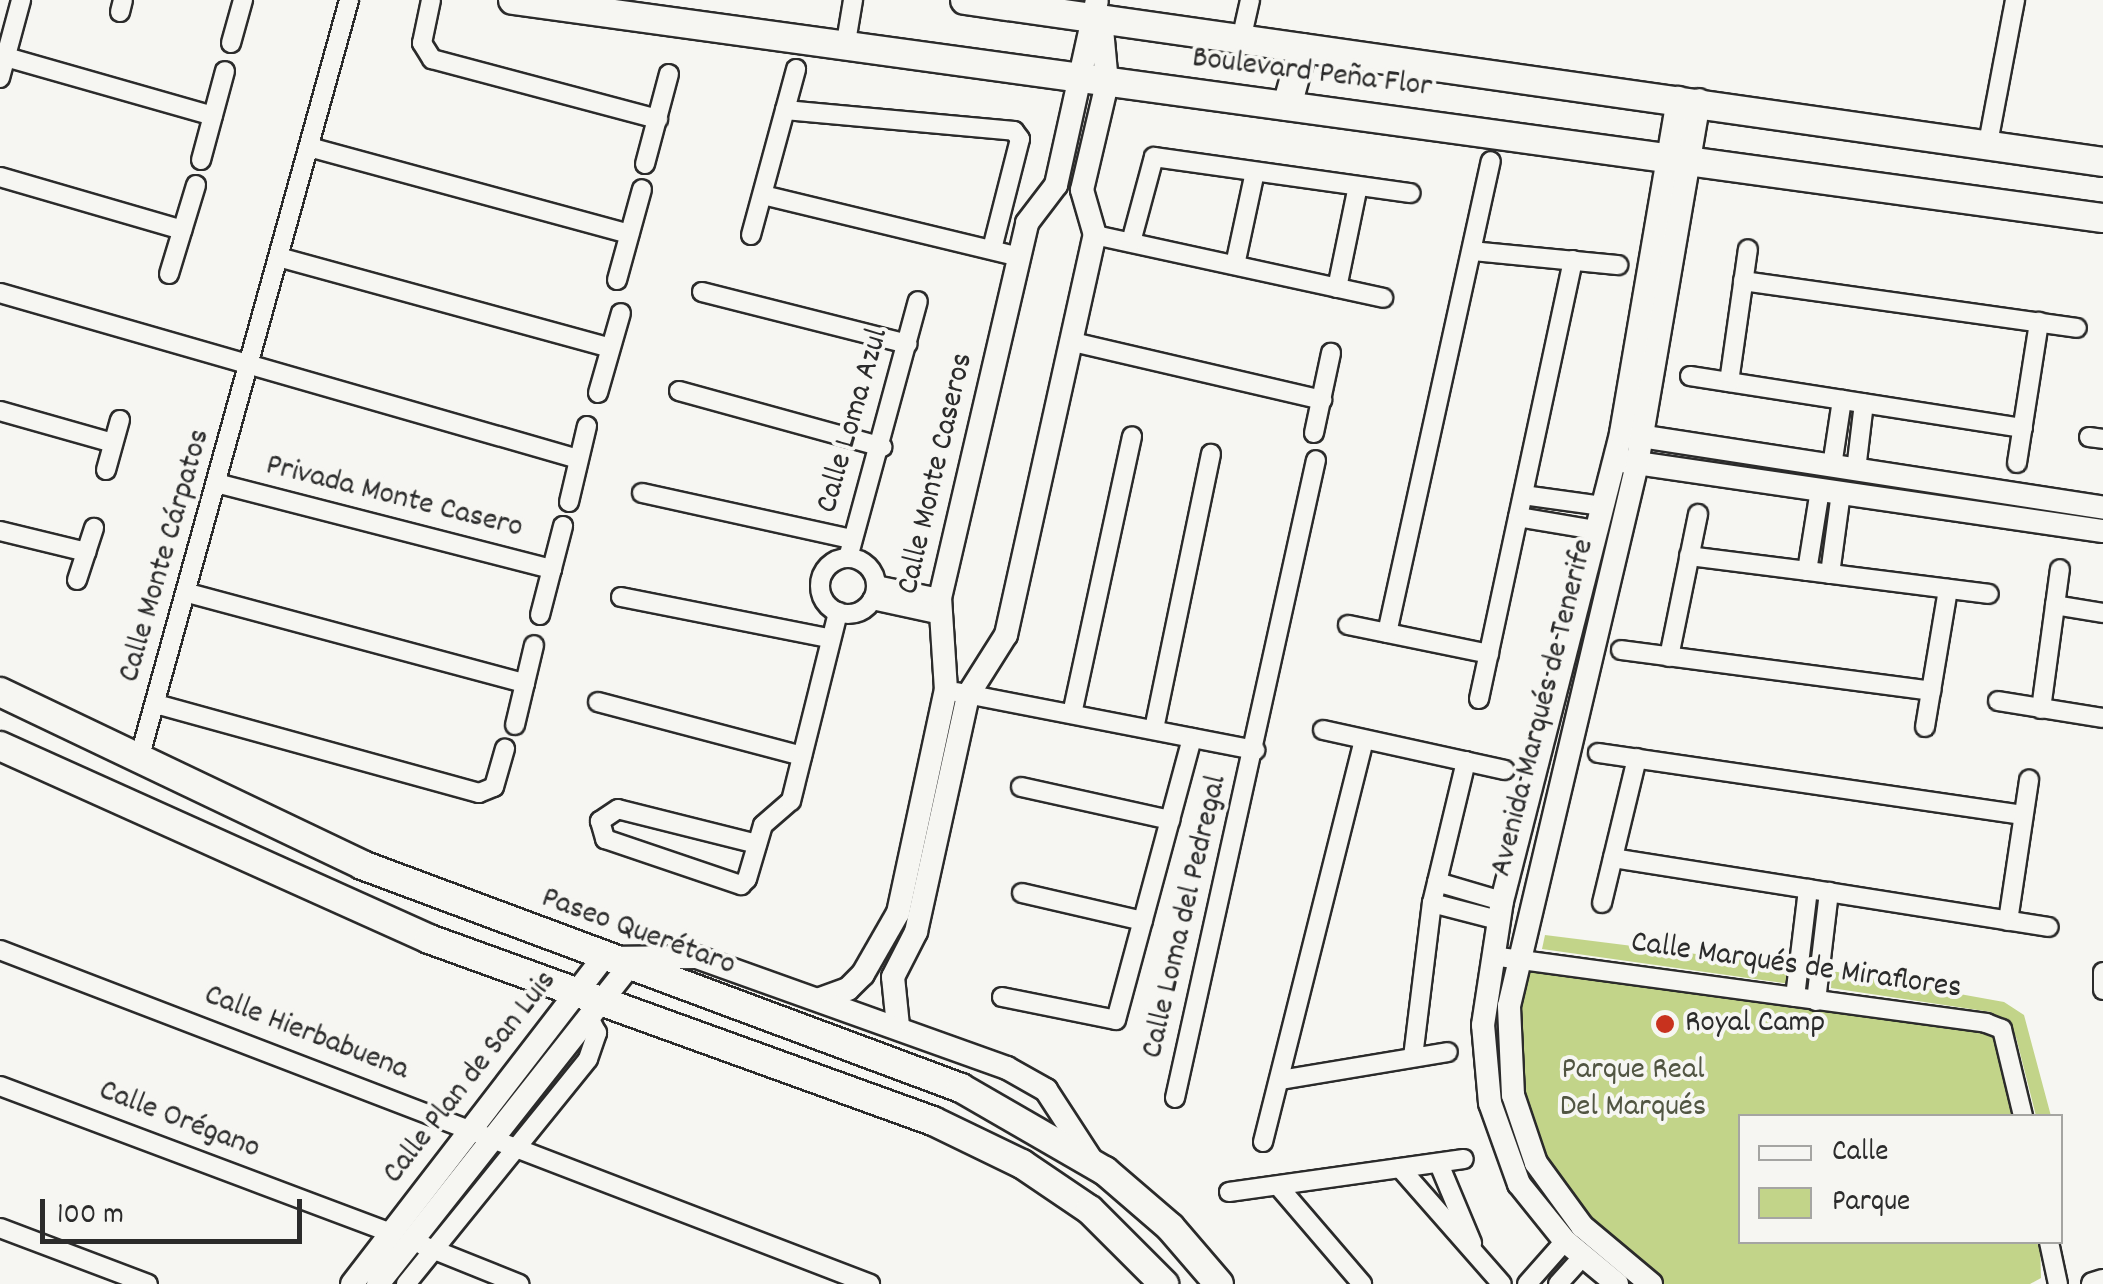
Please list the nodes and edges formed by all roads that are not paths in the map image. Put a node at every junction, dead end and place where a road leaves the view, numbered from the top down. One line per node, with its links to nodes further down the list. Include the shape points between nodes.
1 (21, 0): 15 (street)
2 (243, 0): 12 (street)
3 (349, 0): 27 (street, Calle Monte Cárpatos)
4 (431, 0): 25 (street, via 422,42 432,60)
5 (513, 0): 13 (main road, Boulevard Peña Flor)
6 (853, 0): 13 (street)
7 (965, 0): 10 (main road, Boulevard Peña Flor)
8 (1250, 0): 11 (street)
9 (2015, 0): 26 (street)
10 (1097, 9): 11 (main road, Boulevard Peña Flor); 20 (street, Calle Monte Caseros)
11 (1242, 40): 14 (main road, Boulevard Peña Flor)
12 (231, 44)
13 (845, 48): 20 (main road, Boulevard Peña Flor)
14 (1303, 48): 21 (main road, Boulevard Peña Flor); 22 (main road)
15 (6, 58): 19 (street); 24 (street)
16 (796, 69): 23 (street)
17 (225, 71): 24 (street)
18 (669, 74): 25 (street)
19 (0, 78)
20 (1094, 81): 22 (main road, Boulevard Peña Flor); 36 (street, Calle Monte Caseros); 39 (street, Calle Monte Caseros)
21 (1689, 99): 26 (main road, Boulevard Peña Flor); 28 (street, Avenida Marqués de Tenerife)
22 (1288, 106): 28 (main road, Boulevard Peña Flor)
23 (786, 110): 41 (street); 49 (street, via 1014,131 1020,140)
24 (213, 116): 29 (street)
25 (658, 118): 32 (street)
26 (1988, 143): 31 (main road, Boulevard Peña Flor)
27 (310, 147): 44 (street); 52 (street, Calle Monte Cárpatos)
28 (1680, 158): 42 (main road, Boulevard Peña Flor); 84 (street, Avenida Marqués de Tenerife)
29 (201, 160)
30 (1491, 161): 50 (street)
31 (2103, 162)
32 (645, 164)
33 (1255, 172): 37 (street); 47 (street, via 1154,157); 55 (street)
34 (0, 178): 43 (street)
35 (196, 185): 43 (street)
36 (1056, 185): 39 (street); 51 (street, Calle Monte Caseros, via 1027,223)
37 (1358, 186): 40 (street); 59 (street)
38 (642, 189): 44 (street)
39 (1082, 190): 46 (street, Calle Monte Caseros)
40 (1410, 193)
41 (763, 195): 45 (street); 49 (street)
42 (2103, 218)
43 (182, 230): 56 (street)
44 (629, 234): 57 (street)
45 (751, 234)
46 (1096, 235): 47 (street); 67 (street, Calle Monte Caseros)
47 (1131, 242): 55 (street)
48 (1748, 249): 58 (street)
49 (992, 250): 51 (street)
50 (1472, 251): 53 (street); 129 (street)
51 (1020, 257): 123 (street, Calle Monte Caseros)
52 (282, 258): 69 (street); 71 (street, Calle Monte Cárpatos)
53 (1572, 260): 54 (street); 98 (street)
54 (1618, 264)
55 (1235, 265): 59 (street)
56 (169, 274)
57 (617, 280)
58 (1743, 280): 65 (street); 73 (street)
59 (1337, 288): 62 (street)
60 (702, 292): 68 (street)
61 (0, 293): 71 (street)
62 (1383, 298)
63 (918, 301): 68 (street, Calle Loma Azul)
64 (620, 313): 69 (street)
65 (2040, 322): 66 (street); 82 (street)
66 (2078, 328)
67 (1074, 342): 76 (street); 138 (street, Calle Monte Caseros, via 1006,635)
68 (908, 344): 87 (street, Calle Loma Azul)
69 (610, 348): 75 (street)
70 (1331, 353): 76 (street)
71 (248, 369): 89 (street); 95 (street, Calle Monte Cárpatos)
72 (1690, 376): 73 (street)
73 (1729, 382): 77 (street)
74 (679, 391): 87 (street)
75 (598, 394)
76 (1322, 400): 83 (street)
77 (1842, 400): 78 (street); 93 (street)
78 (1864, 403): 82 (street); 93 (street)
79 (0, 411): 86 (street)
80 (120, 420): 86 (street)
81 (587, 426): 89 (street, Privada Monte Casero)
82 (2023, 428): 92 (street)
83 (1314, 434)
84 (1632, 434): 91 (street, Avenida Marqués de Tenerife); 93 (street)
85 (1132, 436): 144 (street)
86 (113, 443): 94 (street)
87 (882, 447): 110 (street, Calle Loma Azul)
88 (1212, 454): 148 (street)
89 (578, 459): 99 (street, Privada Monte Casero)
90 (1316, 460): 154 (street, Calle Loma del Pedregal)
91 (1625, 462): 96 (street); 100 (street, Avenida Marqués de Tenerife); 178 (street, Avenida Marqués de Tenerife)
92 (2018, 463)
93 (1844, 468): 102 (street)
94 (106, 470)
95 (220, 484): 113 (street, Privada Monte Casero); 120 (street, Calle Monte Cárpatos)
96 (1830, 492): 102 (street); 115 (street); 116 (street)
97 (642, 493): 110 (street)
98 (1523, 495): 100 (street); 104 (street)
99 (569, 502)
100 (1602, 506): 107 (street, Avenida Marqués de Tenerife)
101 (2103, 508): 102 (street)
102 (2039, 510): 109 (street)
103 (1698, 514): 112 (street)
104 (1518, 517): 107 (street); 133 (street)
105 (563, 526): 113 (street, Privada Monte Casero)
106 (94, 528): 111 (street)
107 (1596, 530): 173 (street, Avenida Marqués de Tenerife)
108 (0, 531): 111 (street)
109 (2103, 531)
110 (850, 548): 119 (street, via 872,572); 125 (street, via 822,573 825,603)
111 (86, 552): 117 (street)
112 (1689, 556): 115 (street); 134 (street)
113 (552, 569): 127 (street, Privada Monte Casero)
114 (2060, 569): 124 (street)
115 (1807, 571): 116 (street)
116 (1830, 574): 118 (street)
117 (78, 580)
118 (1948, 589): 121 (street); 136 (street)
119 (874, 593): 123 (street); 125 (street, via 850,614)
120 (188, 594): 135 (street); 142 (street, Calle Monte Cárpatos)
121 (1989, 594)
122 (621, 597): 130 (street)
123 (938, 606): 138 (street, Calle Monte Caseros)
124 (2055, 606): 126 (street); 143 (street)
125 (838, 612): 130 (street)
126 (2103, 613)
127 (540, 615)
128 (1348, 625): 129 (street)
129 (1387, 633): 133 (street)
130 (828, 638): 156 (street)
131 (534, 645): 135 (street)
132 (1621, 650): 134 (street)
133 (1489, 654): 139 (street)
134 (1669, 656): 136 (street)
135 (525, 683): 146 (street)
136 (1931, 691): 147 (street)
137 (0, 692): 158 (main road, Paseo Querétaro)
138 (957, 692): 144 (street); 184 (street, Calle Monte Caseros, via 898,914 863,974); 187 (street, Calle Monte Caseros, via 916,932 892,977)
139 (1479, 699)
140 (1998, 701): 143 (street)
141 (598, 702): 156 (street)
142 (156, 704): 153 (street, via 479,793 494,787); 158 (street, Calle Monte Cárpatos)
143 (2042, 708): 145 (street)
144 (1072, 714): 148 (street)
145 (2103, 718)
146 (515, 725)
147 (1925, 728)
148 (1154, 729): 150 (street)
149 (1322, 730): 151 (street)
150 (1192, 738): 154 (street); 164 (street)
151 (1364, 740): 159 (street); 190 (street)
152 (0, 746): 186 (main road)
153 (505, 749)
154 (1255, 750): 192 (street, Calle Loma del Pedregal)
155 (1598, 753): 157 (street)
156 (802, 756): 165 (street, via 791,801 769,816)
157 (1637, 758): 163 (street); 166 (street)
158 (139, 759): 179 (main road, Paseo Querétaro, via 362,865)
159 (1466, 761): 160 (street); 167 (street)
160 (1504, 770)
161 (2028, 780): 163 (street)
162 (1021, 787): 164 (street)
163 (2023, 815): 175 (street)
164 (1170, 820): 174 (street)
165 (757, 844): 165 (street, via 741,885 606,839 600,821 618,809)
166 (1613, 858): 168 (street); 172 (street)
167 (1437, 882): 171 (street); 173 (street)
168 (1808, 889): 169 (street); 182 (street)
169 (1829, 892): 175 (street); 185 (street)
170 (1022, 893): 174 (street)
171 (1432, 903): 173 (street); 189 (street)
172 (1602, 903)
173 (1500, 910): 178 (street, Avenida Marqués de Tenerife)
174 (1143, 921): 183 (street, via 1116,1020)
175 (2008, 921): 176 (street)
176 (2048, 928)
177 (0, 950): 194 (street, Calle Hierbabuena)
178 (1504, 958): 182 (street, Calle Marqués de Miraflores); 205 (street, Avenida Marqués de Tenerife, via 1484,1025 1490,1102 1519,1184); 221 (street, Avenida Marqués de Tenerife, via 1507,1054 1520,1126 1536,1163 1582,1226)
179 (616, 963): 184 (street, via 696,957); 186 (street, Calle Plan de San Luis); 197 (main road, Paseo Querétaro, via 962,1088)
180 (2103, 972): 181 (street)
181 (2103, 990)
182 (1795, 996): 185 (street, Calle Marqués de Miraflores)
183 (1002, 998)
184 (820, 999): 187 (street)
185 (1816, 1000): 193 (street, Calle Marqués de Miraflores, via 2002,1029)
186 (589, 1006): 194 (street, Calle Plan de San Luis); 194 (street, via 595,1048); 214 (main road, via 933,1120 1022,1164 1090,1210)
187 (898, 1026): 197 (street, via 1046,1090)
188 (1448, 1052): 189 (street)
189 (1413, 1058): 190 (street)
190 (1281, 1080): 195 (street)
191 (0, 1086): 203 (street, Calle Orégano)
192 (1175, 1098)
193 (2023, 1114)
194 (494, 1138): 203 (street, Calle Plan de San Luis); 203 (street); 213 (street, Calle Hierbabuena)
195 (1263, 1142)
196 (1464, 1160): 198 (street)
197 (1094, 1164): 215 (main road, Paseo Querétaro, via 1170,1227)
198 (1439, 1164): 199 (street); 206 (street)
199 (1400, 1168): 200 (street); 206 (street)
200 (1279, 1186): 201 (street); 216 (street)
201 (1229, 1192)
202 (0, 1228): 208 (street)
203 (412, 1241): 209 (street, Calle Plan de San Luis); 210 (street, Calle Plan de San Luis); 211 (street); 212 (street, Calle Orégano)
204 (2049, 1244): 222 (street)
205 (1574, 1249): 218 (street); 219 (street); 220 (street, Avenida Marqués de Tenerife)
206 (1480, 1262): 217 (street)
207 (2103, 1281): 223 (street)
208 (148, 1284)
209 (352, 1284)
210 (378, 1284)
211 (406, 1284)
212 (519, 1284)
213 (870, 1284)
214 (1164, 1284)
215 (1219, 1284)
216 (1362, 1284)
217 (1502, 1284)
218 (1527, 1284)
219 (1558, 1284)
220 (1617, 1284)
221 (1651, 1284)
222 (2058, 1284)
223 (2093, 1284)

